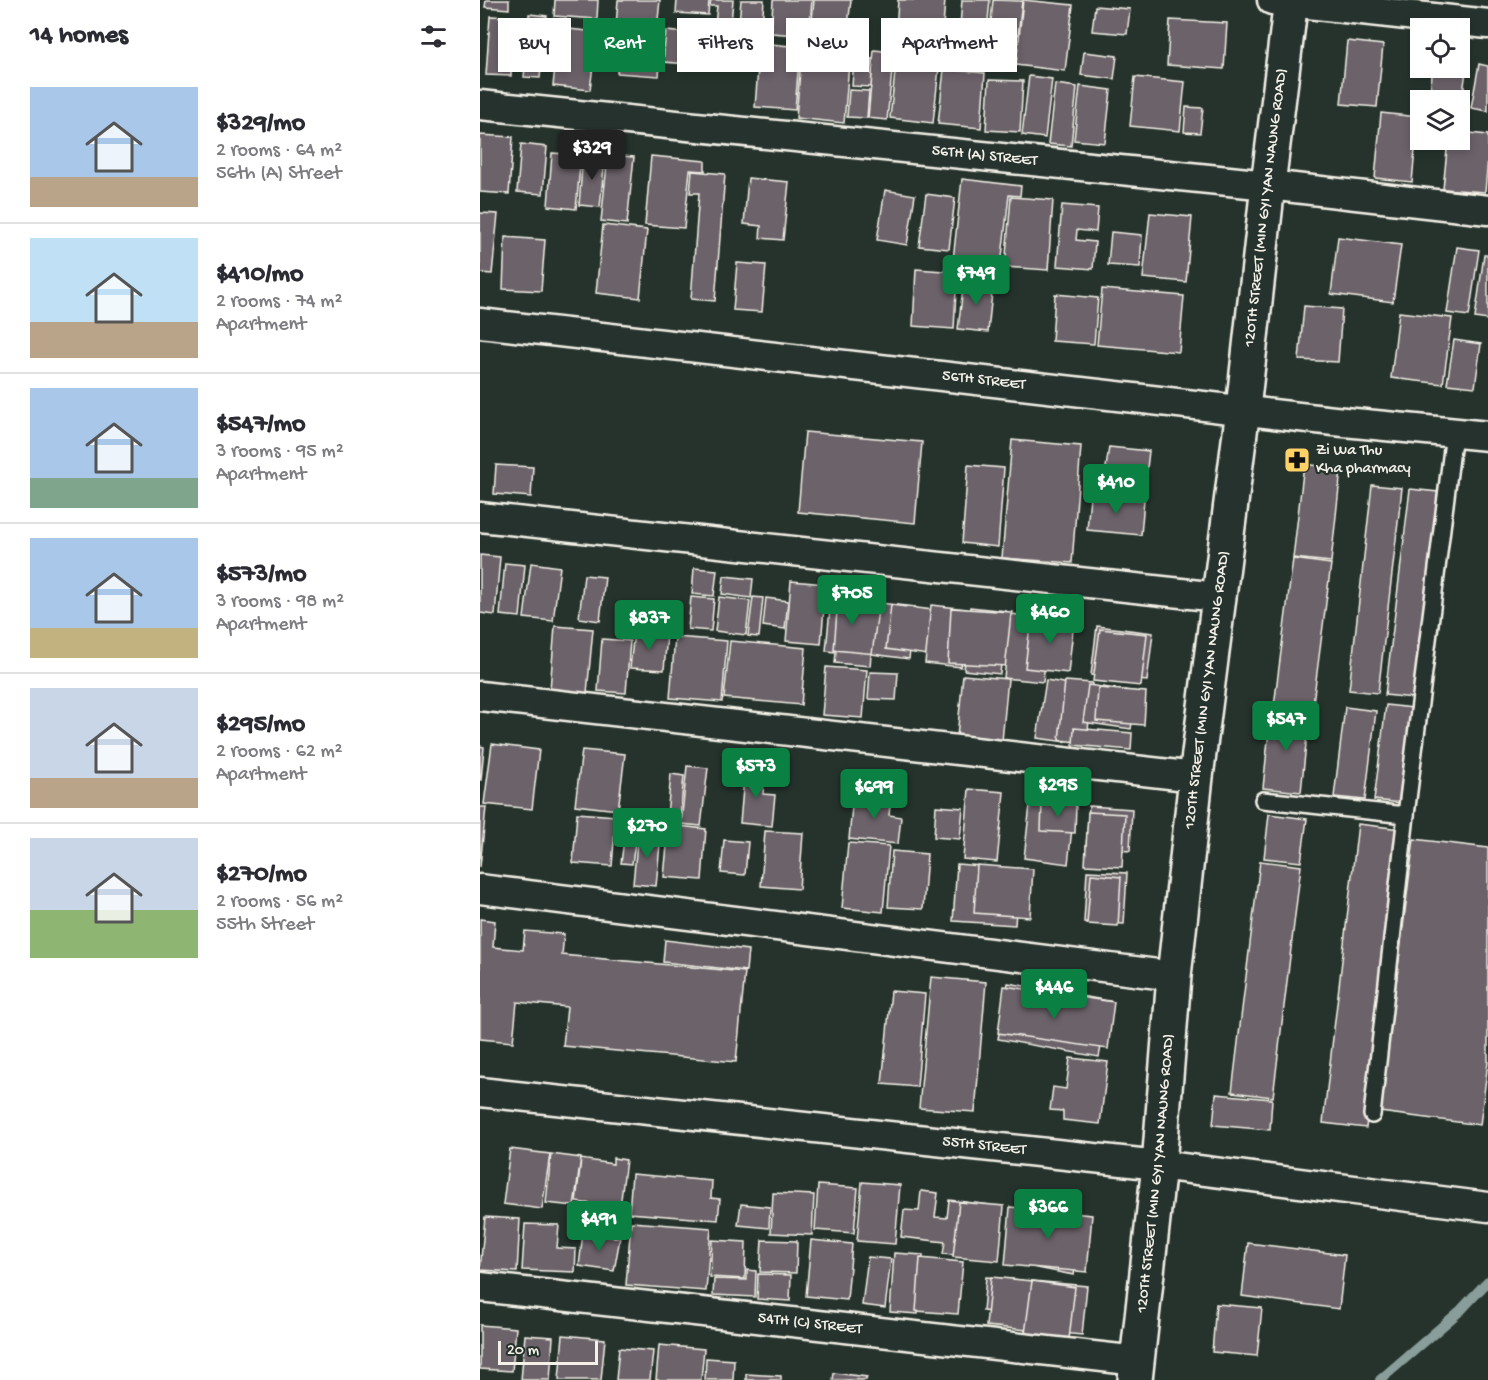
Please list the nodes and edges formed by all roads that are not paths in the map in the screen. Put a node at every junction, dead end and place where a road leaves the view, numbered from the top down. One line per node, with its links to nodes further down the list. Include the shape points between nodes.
1 (1285, 1): 2 (street); 4 (main road, 120TH STREET (MIN GYI YAN NAUNG ROAD))
2 (1488, 24)
3 (480, 105): 4 (street, 56TH (A) STREET)
4 (1268, 185): 5 (street, 56TH (A) STREET); 7 (main road, 120TH STREET (MIN GYI YAN NAUNG ROAD))
5 (1488, 210)
6 (480, 323): 7 (street, 56TH STREET)
7 (1243, 410): 8 (street, 56TH STREET); 11 (main road, 120TH STREET (MIN GYI YAN NAUNG ROAD))
8 (1454, 433): 9 (street, 56TH STREET); 15 (lane)
9 (1488, 436)
10 (480, 517): 11 (street)
11 (1218, 597): 13 (main road, 120TH STREET (MIN GYI YAN NAUNG ROAD))
12 (480, 696): 13 (street)
13 (1196, 777): 17 (main road, 120TH STREET (MIN GYI YAN NAUNG ROAD))
14 (1263, 800): 15 (lane)
15 (1406, 815): 19 (lane)
16 (480, 889): 17 (street)
17 (1174, 976): 20 (main road, 120TH STREET (MIN GYI YAN NAUNG ROAD))
18 (480, 1092): 20 (street, 55TH STREET)
19 (1372, 1115)
20 (1159, 1165): 21 (street, 55TH STREET); 23 (main road, 120TH STREET (MIN GYI YAN NAUNG ROAD))
21 (1488, 1207)
22 (480, 1287): 23 (street, 54TH (C) STREET)
23 (1136, 1370)

